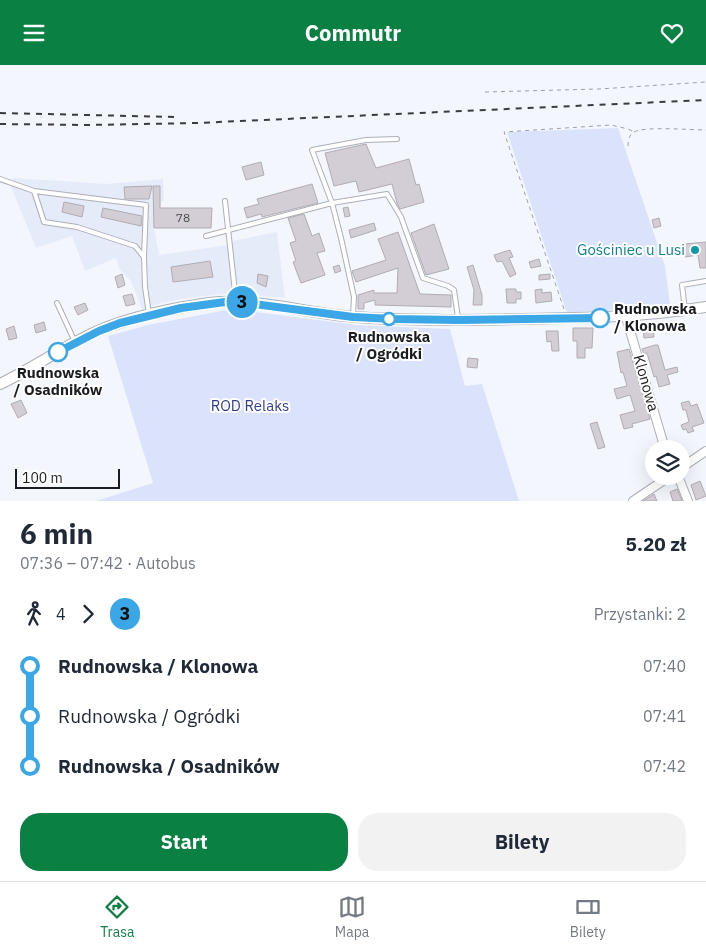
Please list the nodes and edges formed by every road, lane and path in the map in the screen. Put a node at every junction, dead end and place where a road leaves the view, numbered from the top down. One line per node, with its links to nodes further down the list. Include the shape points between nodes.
1 (706, 82): 2 (path)
2 (485, 92)
3 (706, 130): 4 (path)
4 (634, 132): 6 (path, via 628,139); 22 (path, via 611,125 504,132)
5 (397, 139): 10 (lane, via 366,140 312,151)
6 (628, 146)
7 (0, 179): 8 (lane)
8 (34, 191): 13 (lane, via 44,222 77,227 135,246); 13 (lane, via 146,205)
9 (226, 201): 11 (lane)
10 (332, 203): 11 (lane); 20 (lane, via 354,297); 23 (lane, via 387,194 401,217 423,278 454,290)
11 (228, 231): 12 (lane); 15 (lane)
12 (206, 236)
13 (144, 257): 19 (lane)
14 (706, 281): 18 (lane, via 682,285)
15 (236, 301): 19 (main road); 20 (main road)
16 (57, 303): 24 (lane)
17 (706, 307): 18 (main road)
18 (685, 311): 21 (main road)
19 (150, 315): 24 (main road, via 113,325)
20 (353, 317): 23 (main road)
21 (626, 317): 22 (main road); 26 (street, Klonowa)
22 (567, 319): 23 (main road)
23 (458, 320)
24 (75, 343): 25 (main road)
25 (0, 384)
26 (662, 440)
27 (706, 451): 28 (street)
28 (690, 462)
29 (657, 485): 31 (street)
30 (682, 485): 32 (street)
31 (633, 501)
32 (688, 501)

